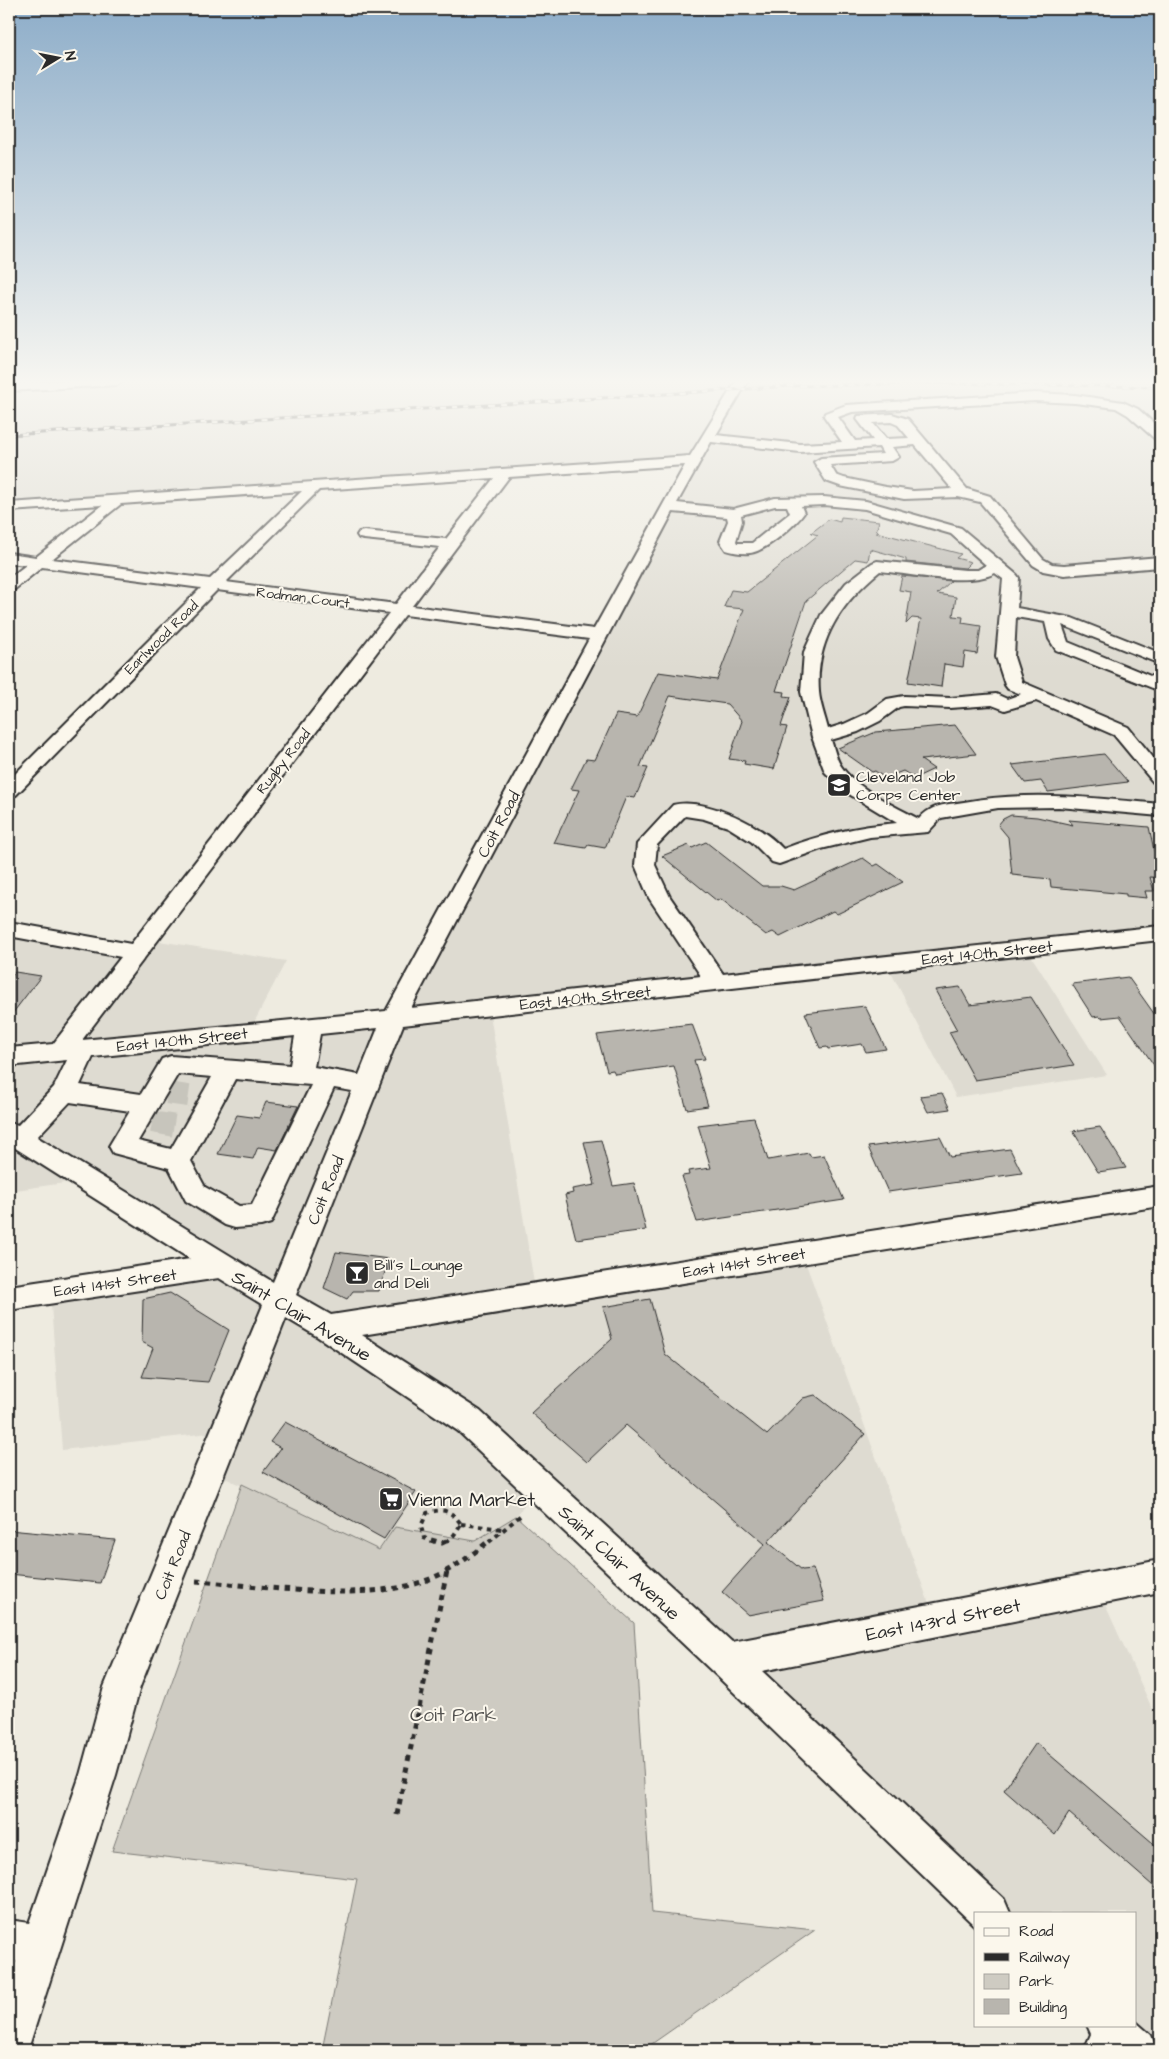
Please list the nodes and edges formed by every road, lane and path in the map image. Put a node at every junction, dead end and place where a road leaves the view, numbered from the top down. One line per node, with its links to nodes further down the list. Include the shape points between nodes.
1 (436, 477): 6 (street)
2 (501, 477): 14 (street, Rugby Road)
3 (685, 477): 11 (street, Coit Road)
4 (830, 477): 7 (street, via 840,482 911,495)
5 (949, 477): 7 (street)
6 (315, 486): 8 (street); 23 (street, Earlwood Road)
7 (962, 492): 17 (street, via 985,499)
8 (118, 499): 10 (street); 19 (street)
9 (792, 502): 12 (street, via 775,502); 12 (street, via 797,513 794,517 749,549 732,547 728,541 735,521); 21 (street, via 866,505 922,520 956,531)
10 (9, 507)
11 (668, 507): 12 (street); 28 (street, Coit Road)
12 (732, 513)
13 (364, 535): 14 (street)
14 (450, 544): 25 (street, Rugby Road)
15 (1075, 553): 22 (street)
16 (1059, 554): 17 (street)
17 (1034, 556): 22 (street, via 1048,568)
18 (9, 558): 19 (street, Rodman Court)
19 (38, 562): 23 (street, Rodman Court); 24 (street)
20 (1160, 562): 22 (street)
21 (998, 565): 26 (street, via 1011,578); 34 (street, via 981,574 965,575 877,566 852,586 829,614 813,652 810,692)
22 (1089, 568)
23 (213, 585): 25 (street, Rodman Court); 36 (street, Earlwood Road)
24 (9, 586)
25 (401, 609): 28 (street, Rodman Court); 41 (street, Rugby Road)
26 (1007, 611): 27 (street); 31 (street, via 1005,657 1014,685)
27 (1052, 618): 29 (street); 30 (street, via 1057,640 1062,646)
28 (598, 635): 43 (street, Coit Road)
29 (1160, 659)
30 (1160, 686)
31 (1038, 695): 32 (street); 35 (street, via 1121,731)
32 (1005, 705): 33 (street, via 1009,710); 34 (street, via 996,699 950,703 904,701 893,703 851,728)
33 (945, 720)
34 (821, 737): 38 (street, via 832,768 851,786)
35 (1160, 778)
36 (9, 791)
37 (1160, 810): 38 (street, via 1059,801 998,802 935,813)
38 (921, 828): 42 (street, via 870,831 814,844 779,858 738,823 704,811 680,809 647,844 645,865 660,898)
39 (9, 928): 41 (street)
40 (1160, 933): 42 (street, East 140th Street)
41 (136, 952): 45 (street, Rugby Road)
42 (717, 982): 43 (street, East 140th Street)
43 (394, 1018): 44 (street, East 140th Street); 50 (street, Coit Road)
44 (309, 1027): 45 (street, East 140th Street); 48 (street)
45 (73, 1049): 46 (street, East 140th Street); 51 (street, Rugby Road)
46 (9, 1057)
47 (228, 1070): 48 (street); 52 (street, via 171,1065); 54 (street, via 203,1098)
48 (301, 1074): 49 (street)
49 (327, 1078): 50 (street); 54 (street, via 262,1215 234,1217 195,1194)
50 (368, 1085): 58 (street, Coit Road)
51 (64, 1092): 52 (street); 53 (street, Rugby Road)
52 (152, 1106): 54 (street, via 122,1146)
53 (14, 1135): 56 (street, Saint Clair Avenue)
54 (178, 1161)
55 (1160, 1196): 59 (street, East 141st Street)
56 (222, 1266): 57 (street, East 141st Street); 58 (street, Saint Clair Avenue)
57 (9, 1298)
58 (280, 1301): 59 (street, Saint Clair Avenue); 69 (street, Coit Road, via 122,1687 98,1775)
59 (328, 1328): 66 (street, Saint Clair Avenue, via 469,1421)
60 (522, 1515): 62 (path)
61 (461, 1524): 61 (path, via 455,1513 441,1508 427,1513 421,1526 424,1538 446,1543 454,1538); 62 (path)
62 (503, 1530): 63 (path)
63 (447, 1571): 65 (path, via 415,1584 355,1592); 67 (path)
64 (1160, 1576): 66 (street, East 143rd Street)
65 (196, 1581)
66 (726, 1661): 68 (street, Saint Clair Avenue)
67 (397, 1815)
68 (989, 1912)
69 (24, 1942): 70 (street, Coit Road)
70 (9, 2043)

